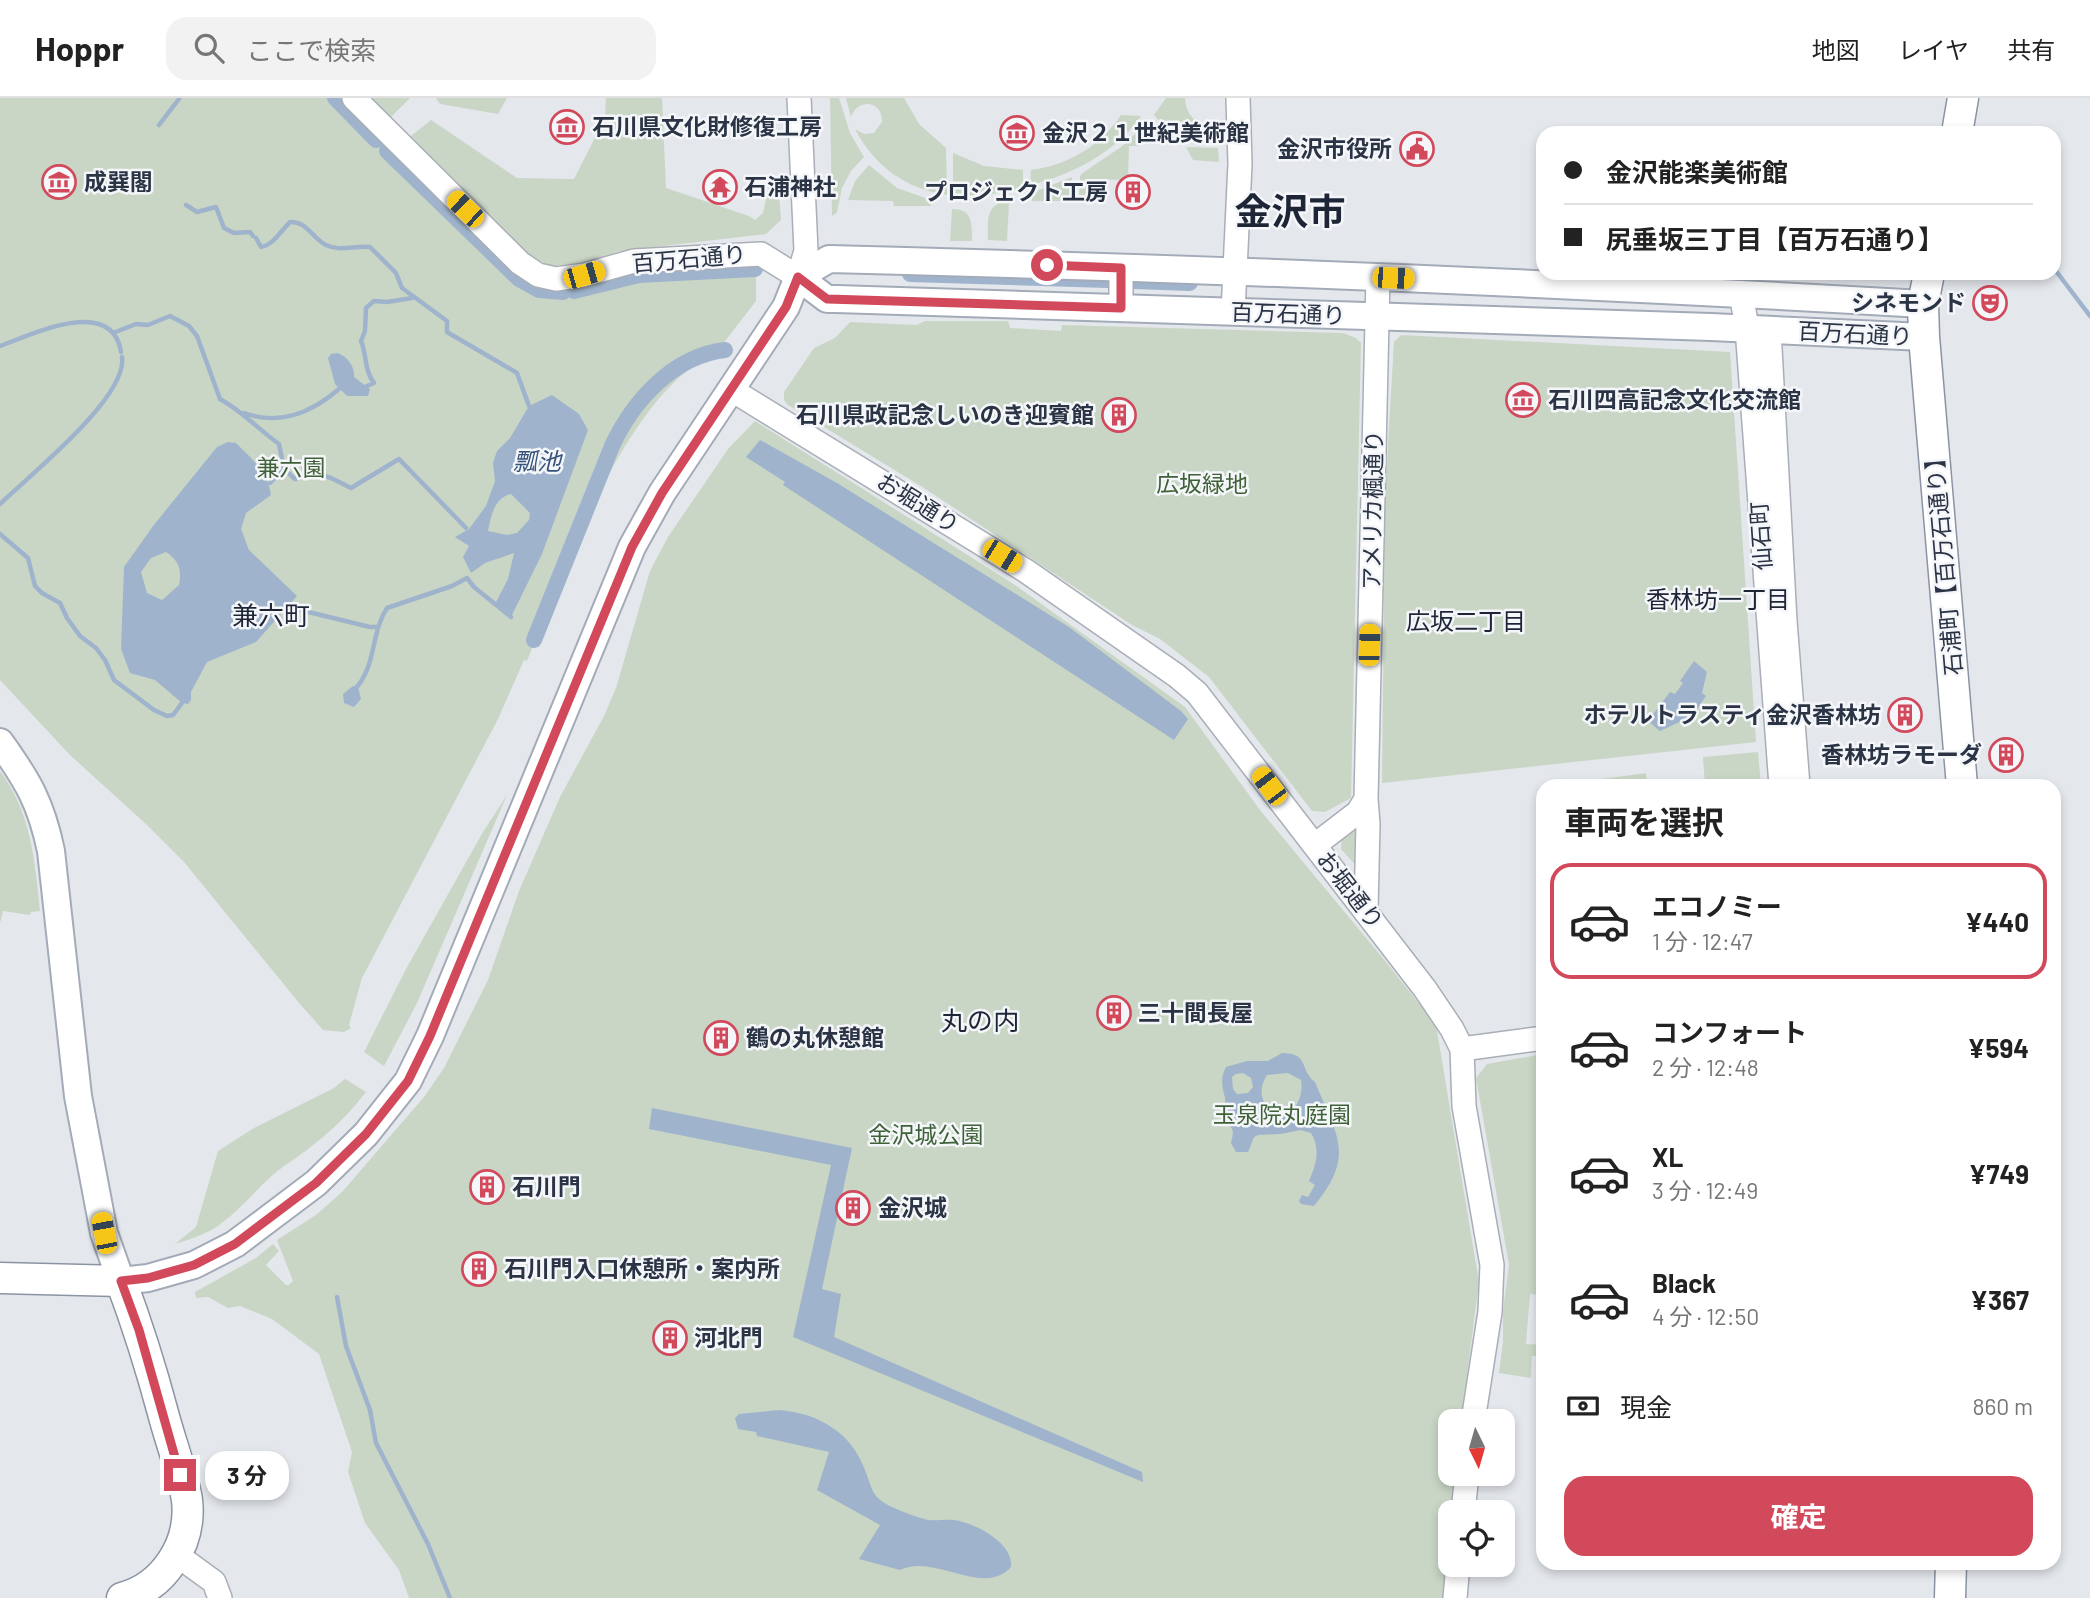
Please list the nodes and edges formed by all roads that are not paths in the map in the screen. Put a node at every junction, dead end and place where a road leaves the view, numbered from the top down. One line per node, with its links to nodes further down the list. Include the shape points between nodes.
1 (354, 98): 8 (street, 百万石通り, via 520,263 538,275 556,279 634,261 761,254)
2 (799, 98): 8 (street, via 806,251)
3 (1238, 98): 7 (street, via 1240,164)
4 (1963, 98): 5 (highway)
5 (1957, 126)
6 (1121, 268): 7 (main road, 百万石通り); 8 (main road, 百万石通り, via 829,259); 14 (street)
7 (1234, 271): 9 (main road, 百万石通り); 15 (street)
8 (798, 277): 14 (main road, 百万石通り, via 827,299); 20 (main road, via 786,307)
9 (1378, 277): 11 (main road, 百万石通り); 16 (street, アメリカ楓通り)
10 (1928, 280): 13 (highway)
11 (1741, 293): 12 (main road, 百万石通り); 17 (street)
12 (1830, 299): 13 (main road, 百万石通り); 18 (street)
13 (1923, 304): 19 (highway, 百万石通り)
14 (1121, 308): 15 (main road, 百万石通り)
15 (1233, 312): 16 (main road, 百万石通り)
16 (1377, 317): 17 (main road, 百万石通り); 25 (street, アメリカ楓通り)
17 (1758, 329): 18 (main road, 百万石通り); 22 (street, 仙石町); 23 (street, 仙石町)
18 (1829, 332): 19 (main road, 百万石通り)
19 (1924, 337): 24 (highway, 石浦町【百万石通り】)
20 (732, 390): 26 (street, お堀通り, via 1026,571 1177,676 1206,703); 31 (main road, via 662,493 632,547 408,1081 366,1134 316,1183 235,1244 194,1265)
21 (0, 742): 31 (main road, via 31,787 51,851 78,1096 104,1233)
22 (1781, 779)
23 (1797, 779)
24 (1961, 779)
25 (1366, 799): 26 (street, via 1358,812); 27 (street, アメリカ楓通り)
26 (1315, 845): 27 (street, お堀通り)
27 (1366, 910): 29 (street, お堀通り, via 1425,989)
28 (1536, 1039): 29 (street)
29 (1462, 1049): 32 (street, お堀通り, via 1464,1106 1492,1265 1490,1312)
30 (0, 1278): 31 (highway)
31 (121, 1281): 33 (highway, via 187,1501)
32 (1475, 1409)
33 (177, 1555): 36 (highway, via 155,1583); 37 (street, via 215,1582)
34 (1951, 1570): 39 (highway)
35 (1457, 1577): 38 (street)
36 (122, 1598)
37 (220, 1598)
38 (1455, 1598)
39 (1950, 1598)

